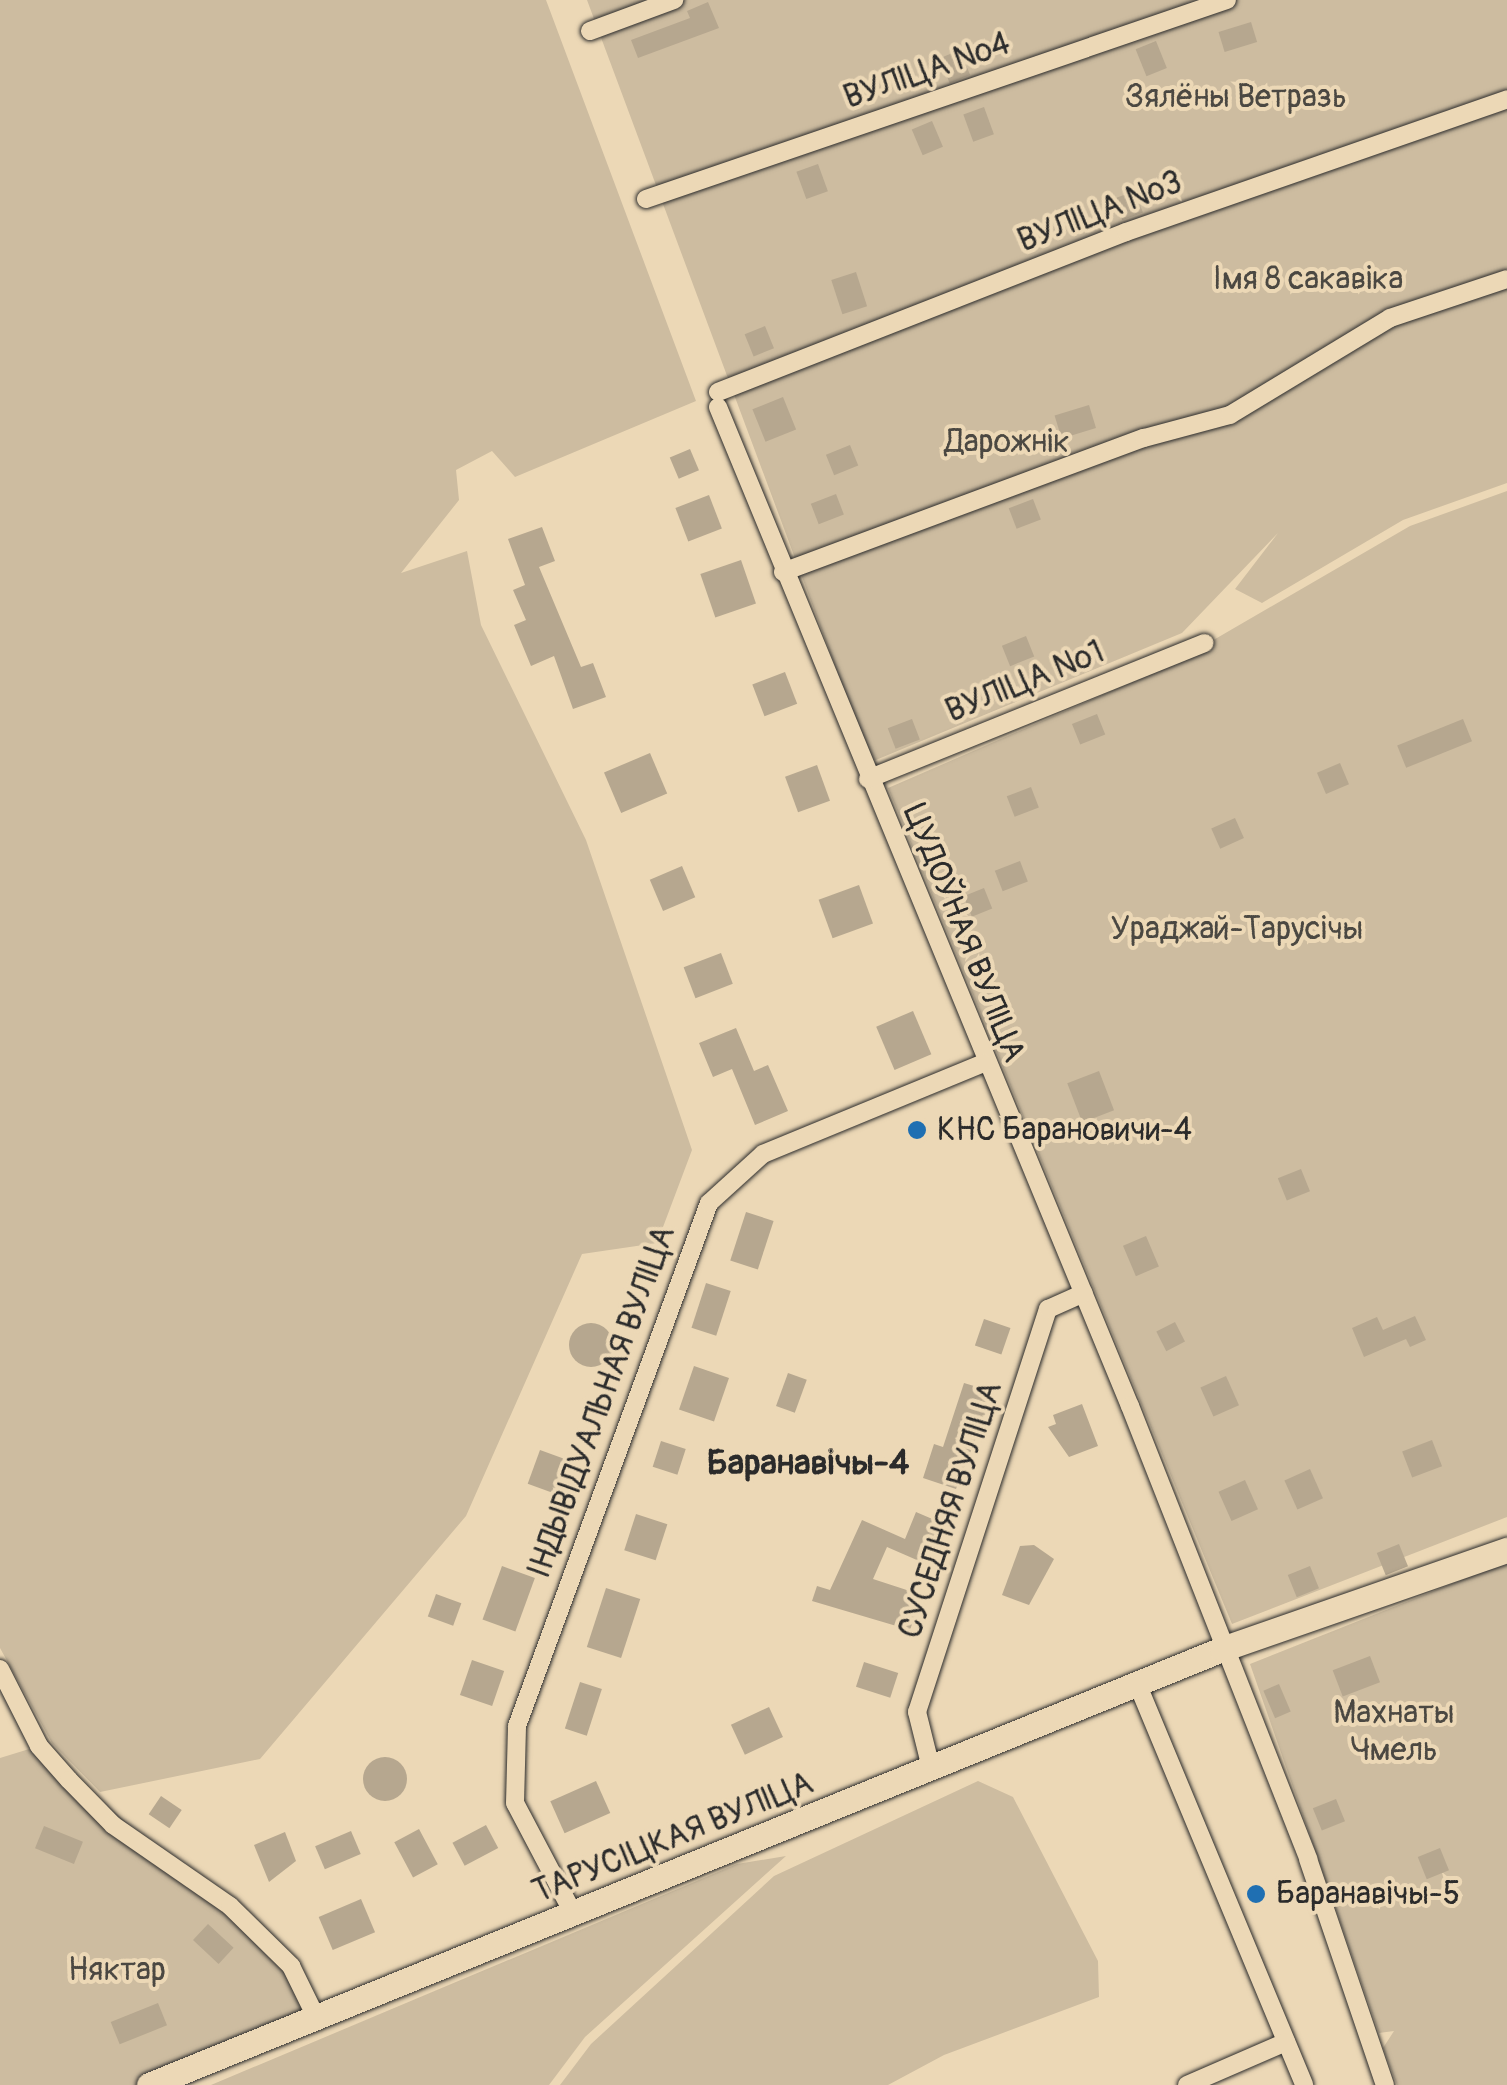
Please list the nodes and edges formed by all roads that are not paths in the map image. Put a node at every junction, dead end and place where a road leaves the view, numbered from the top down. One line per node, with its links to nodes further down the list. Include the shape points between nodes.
1 (674, 0): 3 (street)
2 (1228, 0): 5 (street, ВУЛІЦА №4)
3 (590, 30)
4 (1507, 98): 7 (street, ВУЛІЦА №3, via 1126,232)
5 (646, 199)
6 (1507, 278): 8 (street, via 1390,318 1230,415 1144,438)
7 (718, 399): 8 (street, ЦУДОЎНАЯ ВУЛІЦА)
8 (783, 572): 10 (street, ЦУДОЎНАЯ ВУЛІЦА)
9 (1205, 643): 10 (street, ВУЛІЦА №1)
10 (868, 779): 11 (street, ЦУДОЎНАЯ ВУЛІЦА)
11 (984, 1062): 12 (street, ЦУДОЎНАЯ ВУЛІЦА); 18 (street, ІНДЫВІДУАЛЬНАЯ ВУЛІЦА, via 763,1154 709,1203 517,1726 515,1803)
12 (1084, 1292): 14 (street, ЦУДОЎНАЯ ВУЛІЦА); 17 (street, СУСЕДНЯЯ ВУЛІЦА, via 1048,1309 917,1712)
13 (1507, 1550): 14 (street, ТАРУСІЦКАЯ ВУЛІЦА)
14 (1222, 1649): 16 (street, ТАРУСІЦКАЯ ВУЛІЦА); 24 (street, ЦУДОЎНАЯ ВУЛІЦА, via 1308,1859)
15 (0, 1669): 19 (street, via 40,1746 70,1780 114,1825 242,1918 292,1966)
16 (1137, 1683): 17 (street, ТАРУСІЦКАЯ ВУЛІЦА); 20 (street)
17 (931, 1768): 18 (street, ТАРУСІЦКАЯ ВУЛІЦА)
18 (573, 1913): 19 (street, ТАРУСІЦКАЯ ВУЛІЦА)
19 (316, 2017): 21 (street, ТАРУСІЦКАЯ ВУЛІЦА)
20 (1286, 2042): 22 (street); 23 (street)
21 (149, 2085)
22 (1187, 2085)
23 (1304, 2085)
24 (1385, 2085)

